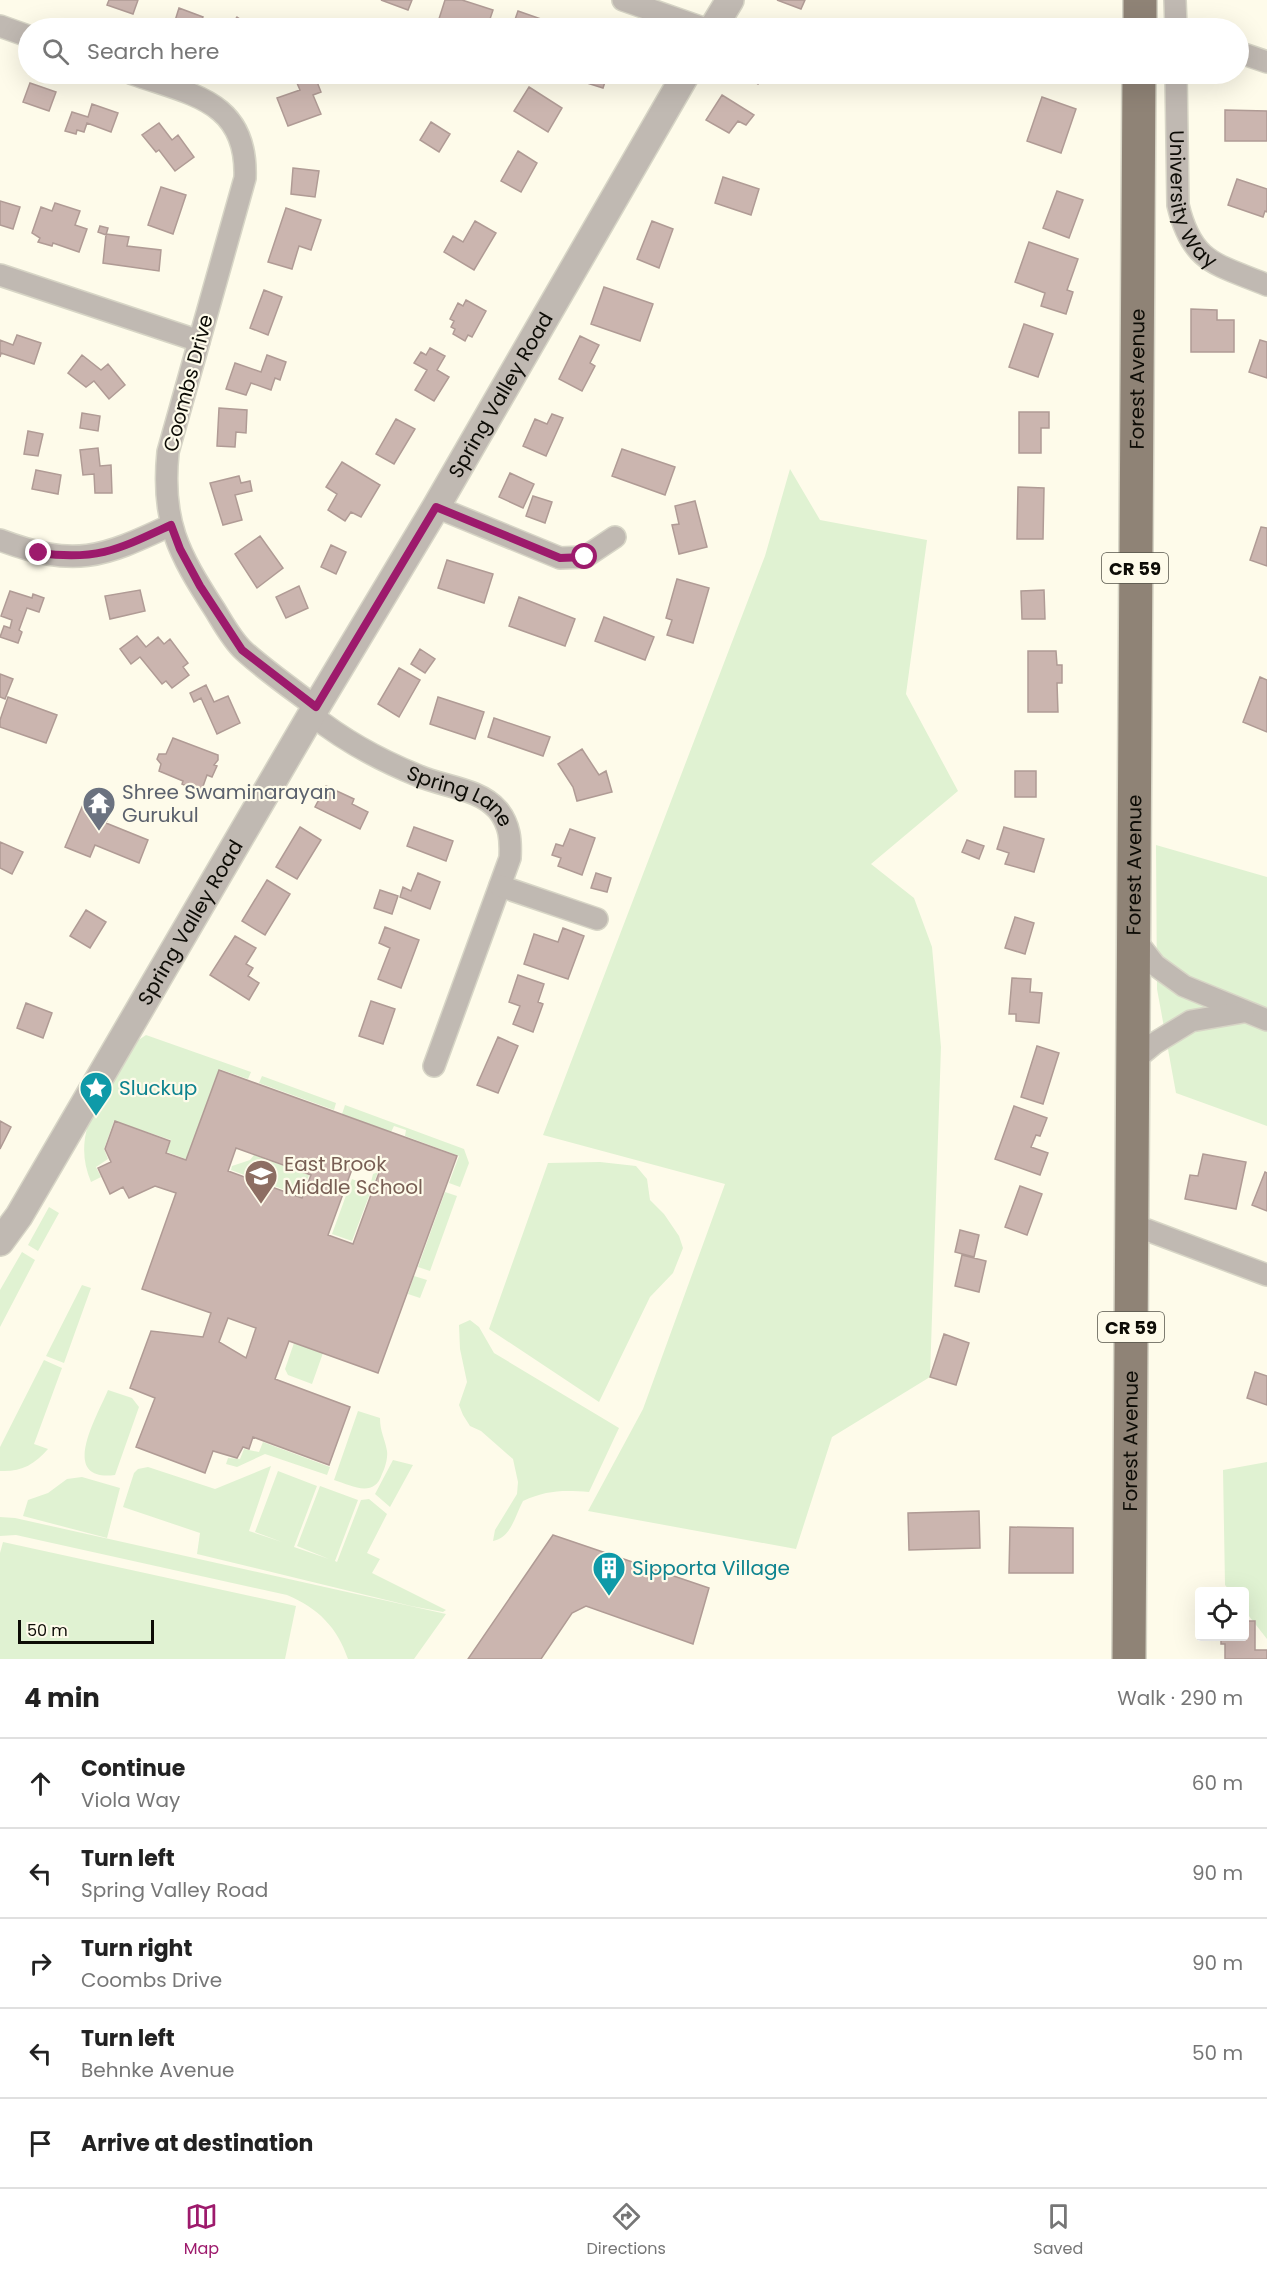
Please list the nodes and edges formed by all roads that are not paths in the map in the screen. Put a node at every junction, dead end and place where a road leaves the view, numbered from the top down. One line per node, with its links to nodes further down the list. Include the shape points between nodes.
1 (622, 0): 5 (street)
2 (730, 0): 6 (street)
3 (1140, 0): 7 (main road)
4 (1175, 0): 8 (street)
5 (674, 18)
6 (719, 18)
7 (1140, 18)
8 (1176, 18)
9 (0, 26): 10 (street)
10 (18, 32)
11 (1249, 56): 12 (street)
12 (1267, 62)
13 (161, 84): 19 (street, Coombs Drive, via 220,109 233,123 246,158 245,178)
14 (680, 84): 20 (street, Spring Valley Road)
15 (1139, 84): 27 (main road, Forest Avenue / CR 59)
16 (1176, 84): 18 (street, University Way, via 1178,205 1183,225 1204,257)
17 (0, 275): 19 (street)
18 (1267, 285)
19 (199, 341): 21 (street, Coombs Drive, via 168,452 165,479)
20 (436, 507): 22 (street, via 560,558 585,557); 24 (street, Spring Valley Road)
21 (171, 525): 23 (street, via 93,556 39,553); 24 (street, Coombs Drive, via 200,586 242,650)
22 (615, 537)
23 (0, 540)
24 (314, 711): 25 (street, Spring Lane, via 331,730 364,749 419,776 474,794 498,810 511,840 510,858); 33 (street, Spring Valley Road, via 25,1207)
25 (500, 886): 26 (street); 31 (street, Spring Lane)
26 (597, 919)
27 (1133, 937): 28 (street, via 1155,965 1184,986); 30 (main road, Forest Avenue / CR 59)
28 (1244, 1012): 29 (street); 30 (street, via 1191,1021)
29 (1267, 1020)
30 (1132, 1062): 32 (main road, Forest Avenue / CR 59)
31 (434, 1066)
32 (1131, 1224): 34 (street); 35 (main road, Forest Avenue / CR 59)
33 (3, 1232)
34 (1267, 1275)
35 (1129, 1659)

